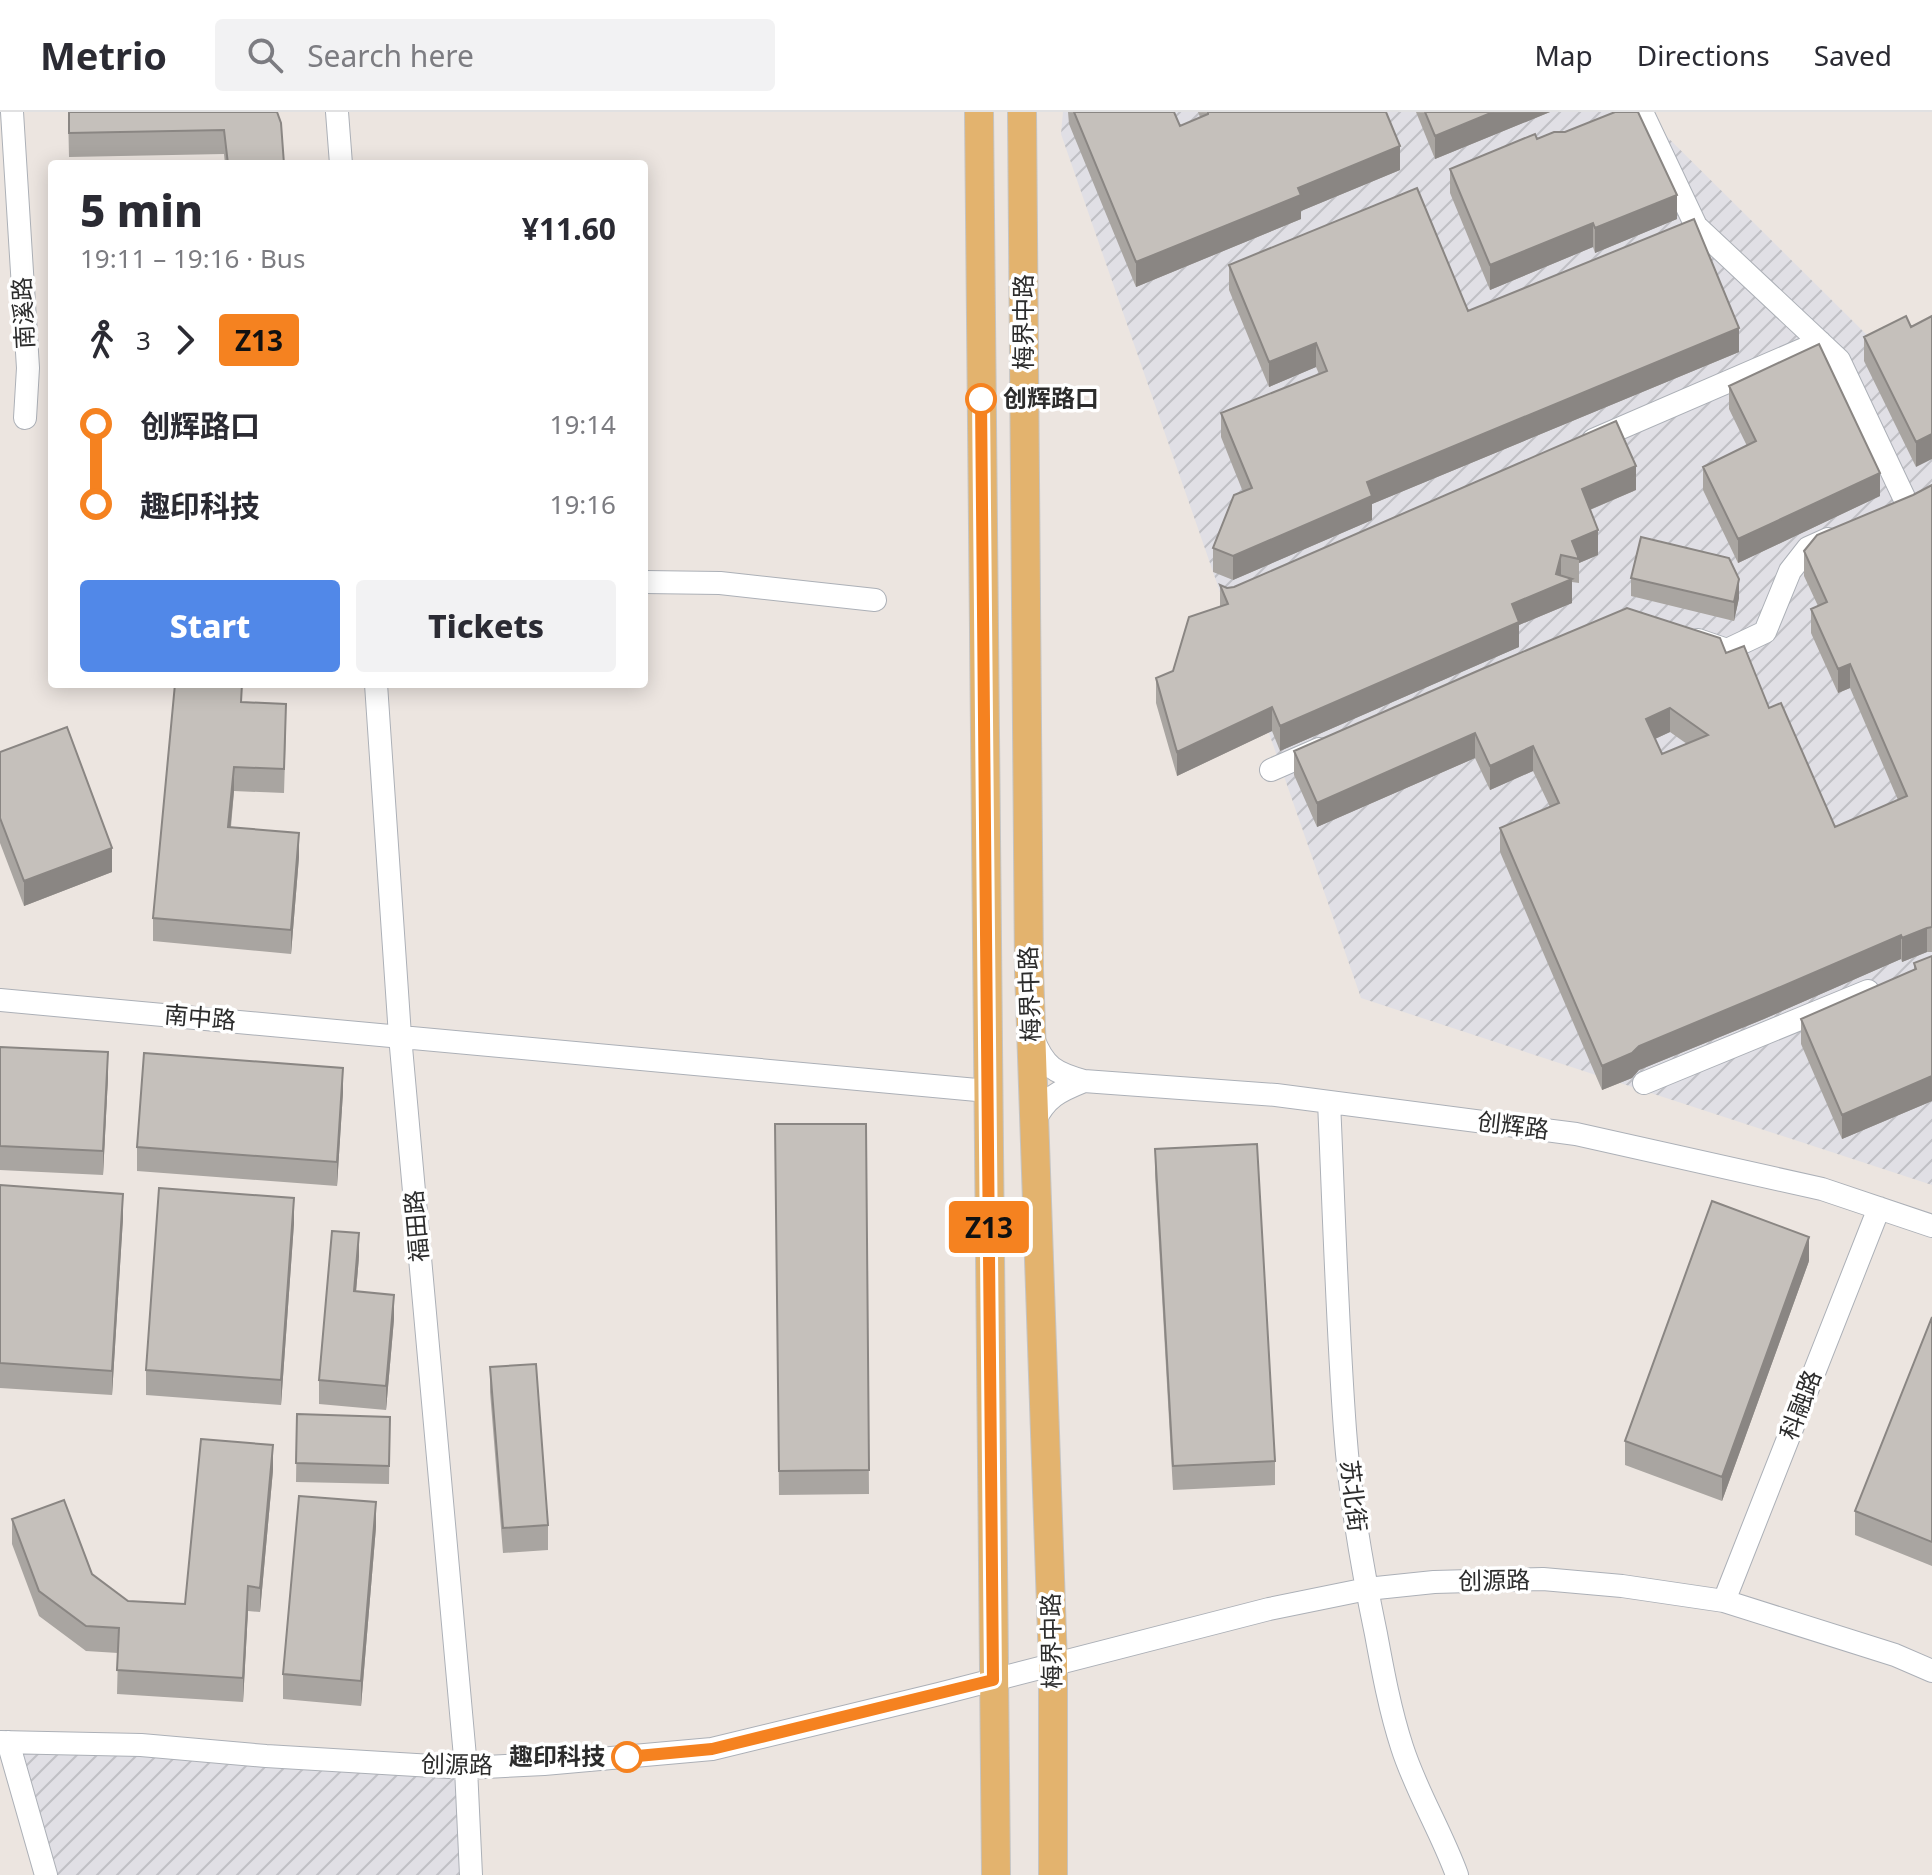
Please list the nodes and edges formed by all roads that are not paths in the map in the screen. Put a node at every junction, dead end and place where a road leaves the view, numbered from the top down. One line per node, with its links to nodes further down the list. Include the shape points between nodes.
1 (12, 112): 8 (street, 南溪路, via 28,368)
2 (337, 112): 6 (street)
3 (979, 112): 24 (main road, 梅界中路)
4 (1022, 112): 20 (main road, 梅界中路)
5 (1635, 114): 7 (street, via 1696,226)
6 (341, 160)
7 (1820, 342): 9 (street); 10 (street, via 1839,360 1901,509)
8 (25, 418)
9 (1576, 447)
10 (1932, 494)
11 (1851, 530): 14 (street, via 1808,548 1790,571 1765,632 1727,650)
12 (648, 582): 13 (street, via 720,583)
13 (875, 600)
14 (1684, 636)
15 (376, 688): 21 (street, 福田路)
16 (1344, 738): 17 (street)
17 (1271, 770)
18 (1889, 982): 23 (street)
19 (0, 1000): 21 (street, 南中路)
20 (1031, 1033): 22 (street, via 1051,1068); 26 (main road, 梅界中路)
21 (400, 1036): 24 (street, 南中路); 35 (street, 福田路)
22 (1084, 1081): 25 (street, 创辉路); 26 (street, via 1047,1100)
23 (1644, 1083)
24 (988, 1091): 33 (main road, 梅界中路)
25 (1329, 1102): 27 (street, 创辉路, via 1576,1134 1822,1189); 29 (street, 苏北街, via 1345,1432)
26 (1034, 1122): 31 (main road, 梅界中路)
27 (1879, 1208): 28 (street, 创辉路); 30 (street, 科融路)
28 (1932, 1226)
29 (1367, 1589): 30 (street, 创源路, via 1543,1579); 31 (street, 创源路); 40 (street, 苏北街, via 1401,1746)
30 (1724, 1601): 32 (street, 创源路)
31 (1053, 1664): 33 (street, 创源路); 39 (main road, 梅界中路)
32 (1932, 1671)
33 (993, 1680): 35 (street, 创源路, via 712,1749); 38 (main road, 梅界中路)
34 (4, 1742): 35 (street, 创源路, via 141,1745); 36 (street)
35 (466, 1768): 37 (street, 福田路)
36 (46, 1875)
37 (471, 1875)
38 (996, 1875)
39 (1053, 1875)
40 (1457, 1875)

